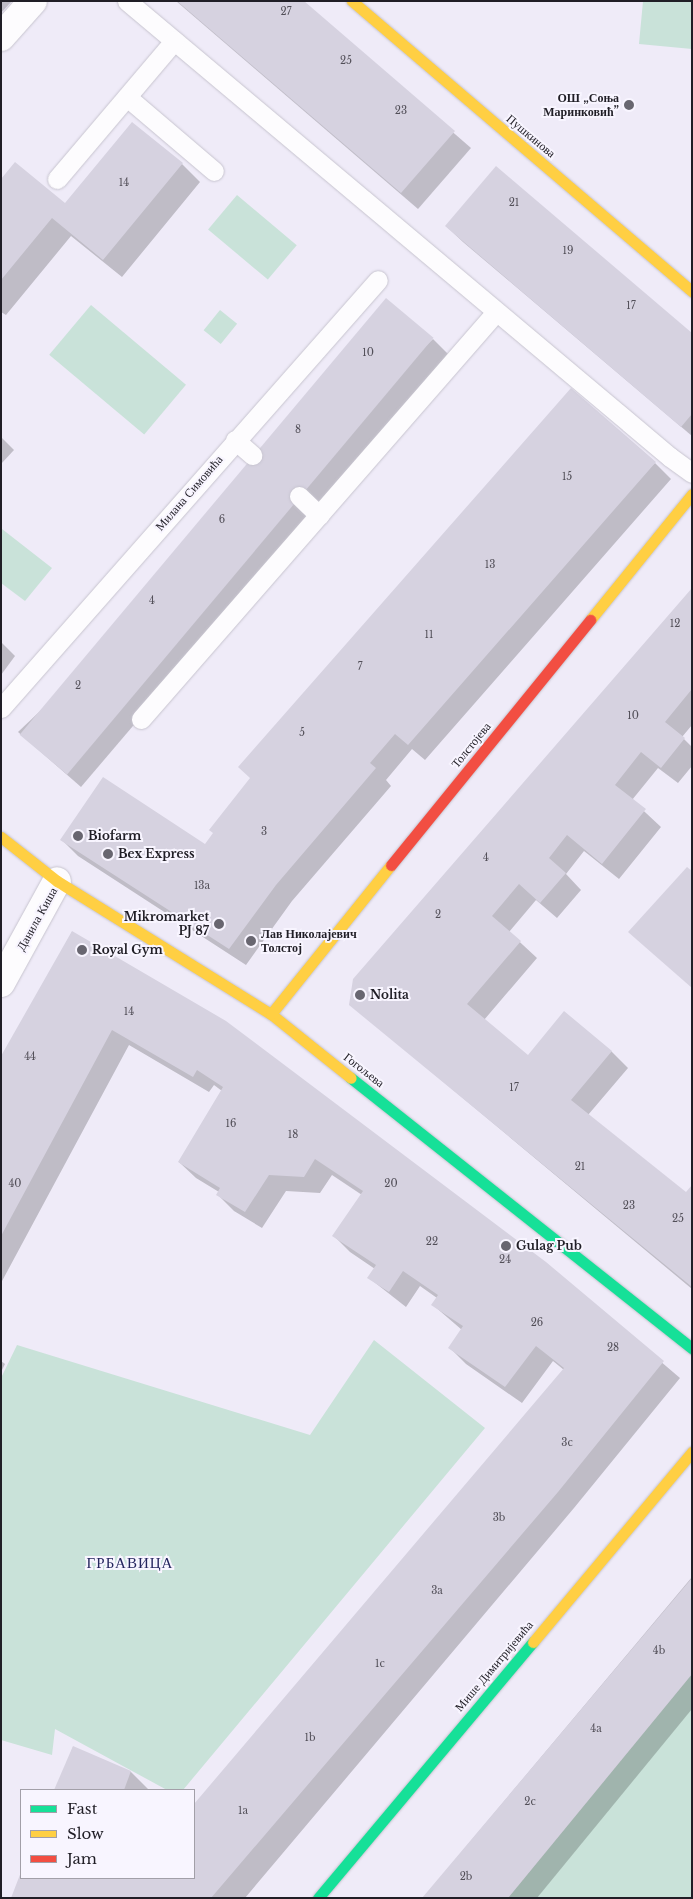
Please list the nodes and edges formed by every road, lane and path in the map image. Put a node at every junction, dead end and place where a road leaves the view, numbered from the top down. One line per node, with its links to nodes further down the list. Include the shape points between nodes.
1 (33, 1): 4 (street)
2 (127, 1): 5 (lane)
3 (352, 1): 10 (street, Пушкинова)
4 (1, 36)
5 (174, 41): 6 (lane); 11 (lane)
6 (127, 97): 7 (lane); 8 (lane)
7 (214, 171)
8 (57, 179)
9 (378, 280): 12 (lane, Милана Симовића)
10 (692, 291)
11 (496, 312): 14 (lane); 17 (lane)
12 (235, 440): 13 (lane); 18 (lane, Милана Симовића)
13 (252, 455)
14 (692, 473)
15 (692, 494): 23 (street, Толстојева)
16 (299, 496): 17 (lane)
17 (319, 515): 19 (lane)
18 (1, 708)
19 (141, 718)
20 (1, 838): 21 (street, Гогољева)
21 (58, 881): 22 (street, Данила Киша); 23 (street, Гогољева)
22 (1, 983)
23 (271, 1014): 24 (street, Гогољева)
24 (692, 1348)
25 (692, 1452): 26 (street, Мише Димитријевића)
26 (318, 1898)

